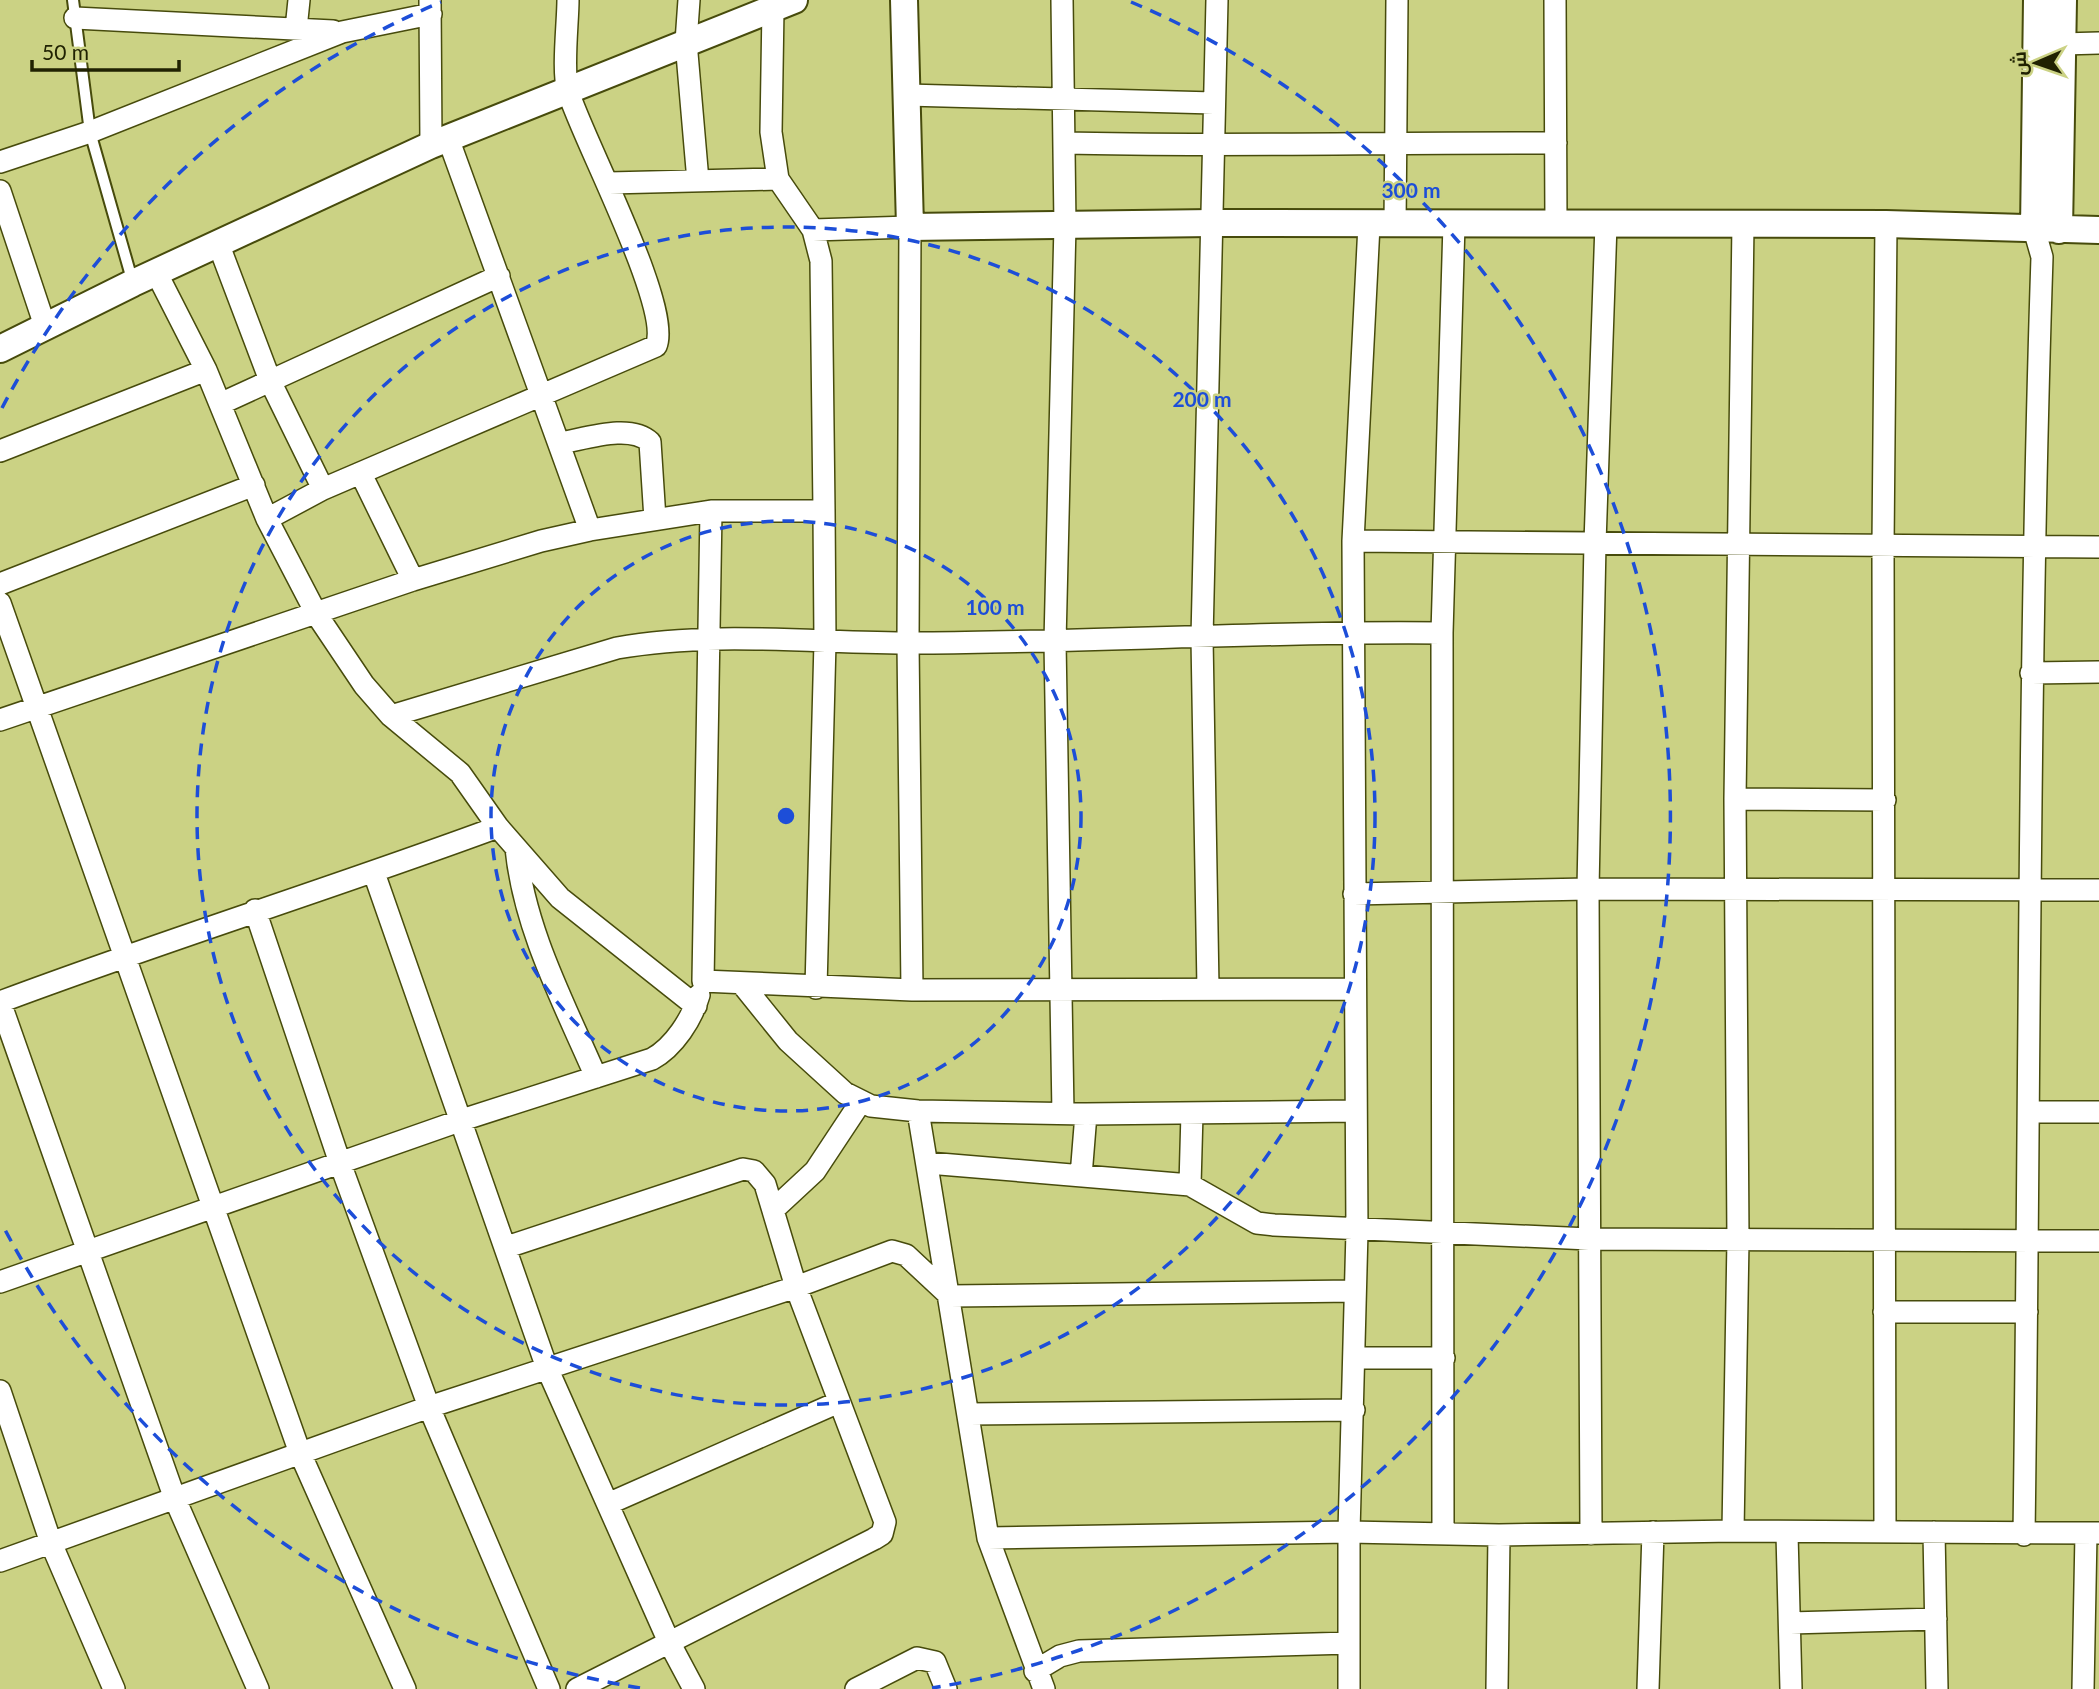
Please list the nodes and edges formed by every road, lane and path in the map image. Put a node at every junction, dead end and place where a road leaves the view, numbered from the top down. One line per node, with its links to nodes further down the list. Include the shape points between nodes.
1 (299, 0): 14 (street)
2 (568, 0): 19 (street)
3 (689, 0): 16 (street)
4 (904, 0): 20 (street)
5 (1062, 0): 21 (street)
6 (1217, 0): 22 (street)
7 (1397, 0): 25 (street)
8 (1555, 0): 27 (street)
9 (2037, 0): 44 (street)
10 (2063, 0): 18 (street)
11 (783, 4): 16 (street); 30 (street, via 771,132)
12 (431, 7): 15 (street); 24 (street)
13 (74, 9): 14 (street); 23 (lane)
14 (296, 29): 15 (street)
15 (342, 32): 23 (street)
16 (687, 42): 19 (street); 31 (street)
17 (2099, 43): 18 (street)
18 (2062, 44): 44 (street)
19 (567, 89): 24 (street); 32 (street)
20 (907, 95): 21 (street); 42 (street)
21 (1063, 99): 22 (street); 26 (street)
22 (1214, 103): 28 (street)
23 (90, 132): 29 (street); 48 (lane)
24 (440, 142): 46 (street); 47 (street)
25 (1396, 142): 27 (street); 28 (street); 40 (street)
26 (1064, 143): 28 (street); 39 (street)
27 (1556, 143): 41 (street)
28 (1214, 147): 34 (street)
29 (0, 162)
30 (778, 179): 31 (street); 43 (street)
31 (698, 181): 32 (street)
32 (609, 183): 53 (street, via 659,318 659,342)
33 (0, 191): 49 (street)
34 (1212, 223): 39 (street); 40 (street); 78 (street)
35 (1454, 224): 40 (street); 41 (street); 66 (street)
36 (1606, 224): 37 (street); 41 (street); 67 (street)
37 (1743, 224): 38 (street); 68 (street)
38 (1886, 224): 44 (street); 69 (street)
39 (1065, 225): 42 (street); 81 (street)
40 (1382, 225): 65 (street)
41 (1556, 225)
42 (910, 227): 43 (street); 82 (street)
43 (813, 230): 61 (street, via 821,261)
44 (2047, 230): 45 (street); 70 (street, via 2042,257)
45 (2099, 230)
46 (218, 243): 48 (street); 52 (street)
47 (499, 276): 52 (street); 53 (street)
48 (144, 277): 49 (street); 51 (street)
49 (45, 327): 50 (street)
50 (0, 349)
51 (206, 370): 54 (street); 56 (street)
52 (271, 383): 54 (street); 59 (street)
53 (544, 396): 55 (street); 57 (street)
54 (220, 404): 58 (street)
55 (560, 443): 63 (street, via 630,432 644,436 650,442); 64 (street)
56 (0, 451)
57 (361, 474): 59 (street); 72 (street)
58 (254, 485): 62 (street); 73 (street)
59 (323, 489): 62 (street)
60 (711, 511): 61 (street); 63 (street); 79 (street)
61 (824, 512): 80 (street)
62 (267, 519): 75 (street)
63 (655, 519): 64 (street)
64 (590, 530): 72 (street)
65 (1353, 541): 66 (street); 76 (street)
66 (1446, 542): 67 (street); 77 (street)
67 (1595, 543): 68 (street); 94 (street)
68 (1738, 543): 69 (street); 88 (street)
69 (1884, 545): 70 (street); 89 (street)
70 (2032, 547): 71 (street); 84 (street)
71 (2099, 547)
72 (412, 580): 75 (street)
73 (0, 584)
74 (0, 603): 85 (street)
75 (317, 615): 85 (street); 86 (street)
76 (1352, 633): 77 (street); 78 (street); 99 (street)
77 (1442, 633): 98 (street)
78 (1202, 638): 81 (street); 105 (street)
79 (708, 640): 80 (street); 86 (street, via 617,648); 102 (street)
80 (825, 642): 82 (street); 104 (street)
81 (1055, 642): 82 (street); 108 (street)
82 (908, 643): 107 (street)
83 (2099, 672): 84 (street)
84 (2032, 673): 93 (street)
85 (38, 707): 87 (street); 101 (street)
86 (391, 716): 90 (street, via 460,774)
87 (0, 720)
88 (1735, 799): 89 (street); 96 (street)
89 (1885, 800): 97 (street)
90 (498, 827): 91 (street); 92 (street)
91 (516, 848): 110 (street, via 560,898); 111 (street, via 520,889 534,931)
92 (374, 873): 100 (street); 120 (street)
93 (2030, 888): 95 (street); 97 (street); 115 (street)
94 (1588, 889): 96 (street); 98 (street); 129 (street)
95 (2099, 890)
96 (1735, 891): 97 (street); 131 (street)
97 (1885, 891): 130 (street)
98 (1442, 892): 99 (street); 128 (street)
99 (1354, 894): 106 (street)
100 (255, 910): 101 (street); 121 (street)
101 (124, 956): 109 (street); 125 (street)
102 (703, 981): 103 (street); 110 (street)
103 (742, 985): 104 (street); 112 (street, via 788,1041)
104 (816, 988): 107 (street)
105 (1208, 988): 106 (street); 108 (street)
106 (1353, 989): 114 (street)
107 (912, 990): 108 (street)
108 (1063, 992): 117 (street)
109 (0, 1002): 135 (street)
110 (696, 1006): 111 (street, via 667,1051)
111 (596, 1077): 120 (street)
112 (860, 1103): 113 (street); 126 (street, via 815,1171)
113 (918, 1111): 117 (street); 122 (street)
114 (1354, 1111): 118 (street); 127 (street)
115 (2030, 1112): 116 (street); 132 (street)
116 (2099, 1112)
117 (1063, 1113): 119 (street)
118 (1192, 1113): 119 (street); 124 (street)
119 (1086, 1114): 123 (street)
120 (462, 1121): 121 (street); 134 (street)
121 (340, 1163): 125 (street); 147 (street)
122 (928, 1163): 123 (street); 139 (street)
123 (1082, 1176): 124 (street)
124 (1190, 1185): 127 (street, via 1257,1223)
125 (214, 1208): 135 (street); 150 (street)
126 (773, 1210): 134 (street, via 765,1184 754,1171 743,1169); 137 (street)
127 (1357, 1231): 128 (street); 138 (street)
128 (1444, 1233): 129 (street); 143 (street)
129 (1590, 1238): 131 (street); 160 (street)
130 (1884, 1238): 131 (street); 132 (street); 140 (street)
131 (1738, 1240): 153 (street)
132 (2030, 1240): 133 (street); 141 (street)
133 (2099, 1241)
134 (507, 1247): 144 (street)
135 (88, 1251): 136 (street); 151 (street)
136 (0, 1282)
137 (796, 1287): 139 (street, via 899,1252); 144 (street); 146 (street)
138 (1355, 1291): 139 (street); 142 (street)
139 (950, 1296): 149 (street)
140 (1884, 1312): 141 (street); 156 (street)
141 (2027, 1312): 163 (street)
142 (1354, 1358): 143 (street); 148 (street)
143 (1444, 1358): 159 (street)
144 (547, 1368): 147 (street); 152 (street)
145 (0, 1391): 165 (street)
146 (839, 1402): 152 (street); 169 (street, via 885,1522 882,1534)
147 (429, 1407): 150 (street); 175 (street)
148 (1354, 1410): 149 (street); 154 (street)
149 (969, 1414): 164 (street)
150 (300, 1453): 151 (street); 174 (street)
151 (175, 1500): 165 (street); 173 (street)
152 (610, 1503): 169 (street)
153 (1734, 1531): 155 (street); 161 (street)
154 (1349, 1532): 159 (street); 164 (street); 170 (street)
155 (1653, 1532): 160 (street); 182 (street)
156 (1885, 1532): 157 (street); 161 (street)
157 (1934, 1532): 163 (street); 167 (street)
158 (2092, 1533): 163 (street); 185 (street)
159 (1443, 1534): 162 (street)
160 (1591, 1534): 162 (street)
161 (1787, 1534): 168 (street)
162 (1499, 1535): 181 (street)
163 (2024, 1535)
164 (988, 1538): 171 (street)
165 (51, 1543): 166 (street); 172 (street)
166 (0, 1561)
167 (1936, 1619): 168 (street); 184 (street)
168 (1790, 1623): 183 (street)
169 (669, 1642): 176 (street); 177 (street)
170 (1349, 1643): 171 (street, via 1079,1651 1060,1656); 180 (street)
171 (1040, 1680)
172 (114, 1689)
173 (258, 1689)
174 (405, 1689)
175 (550, 1689)
176 (577, 1689)
177 (694, 1689)
178 (856, 1689): 179 (street, via 918,1658 935,1662)
179 (946, 1689)
180 (1349, 1689)
181 (1497, 1689)
182 (1648, 1689)
183 (1791, 1689)
184 (1937, 1689)
185 (2083, 1689)

